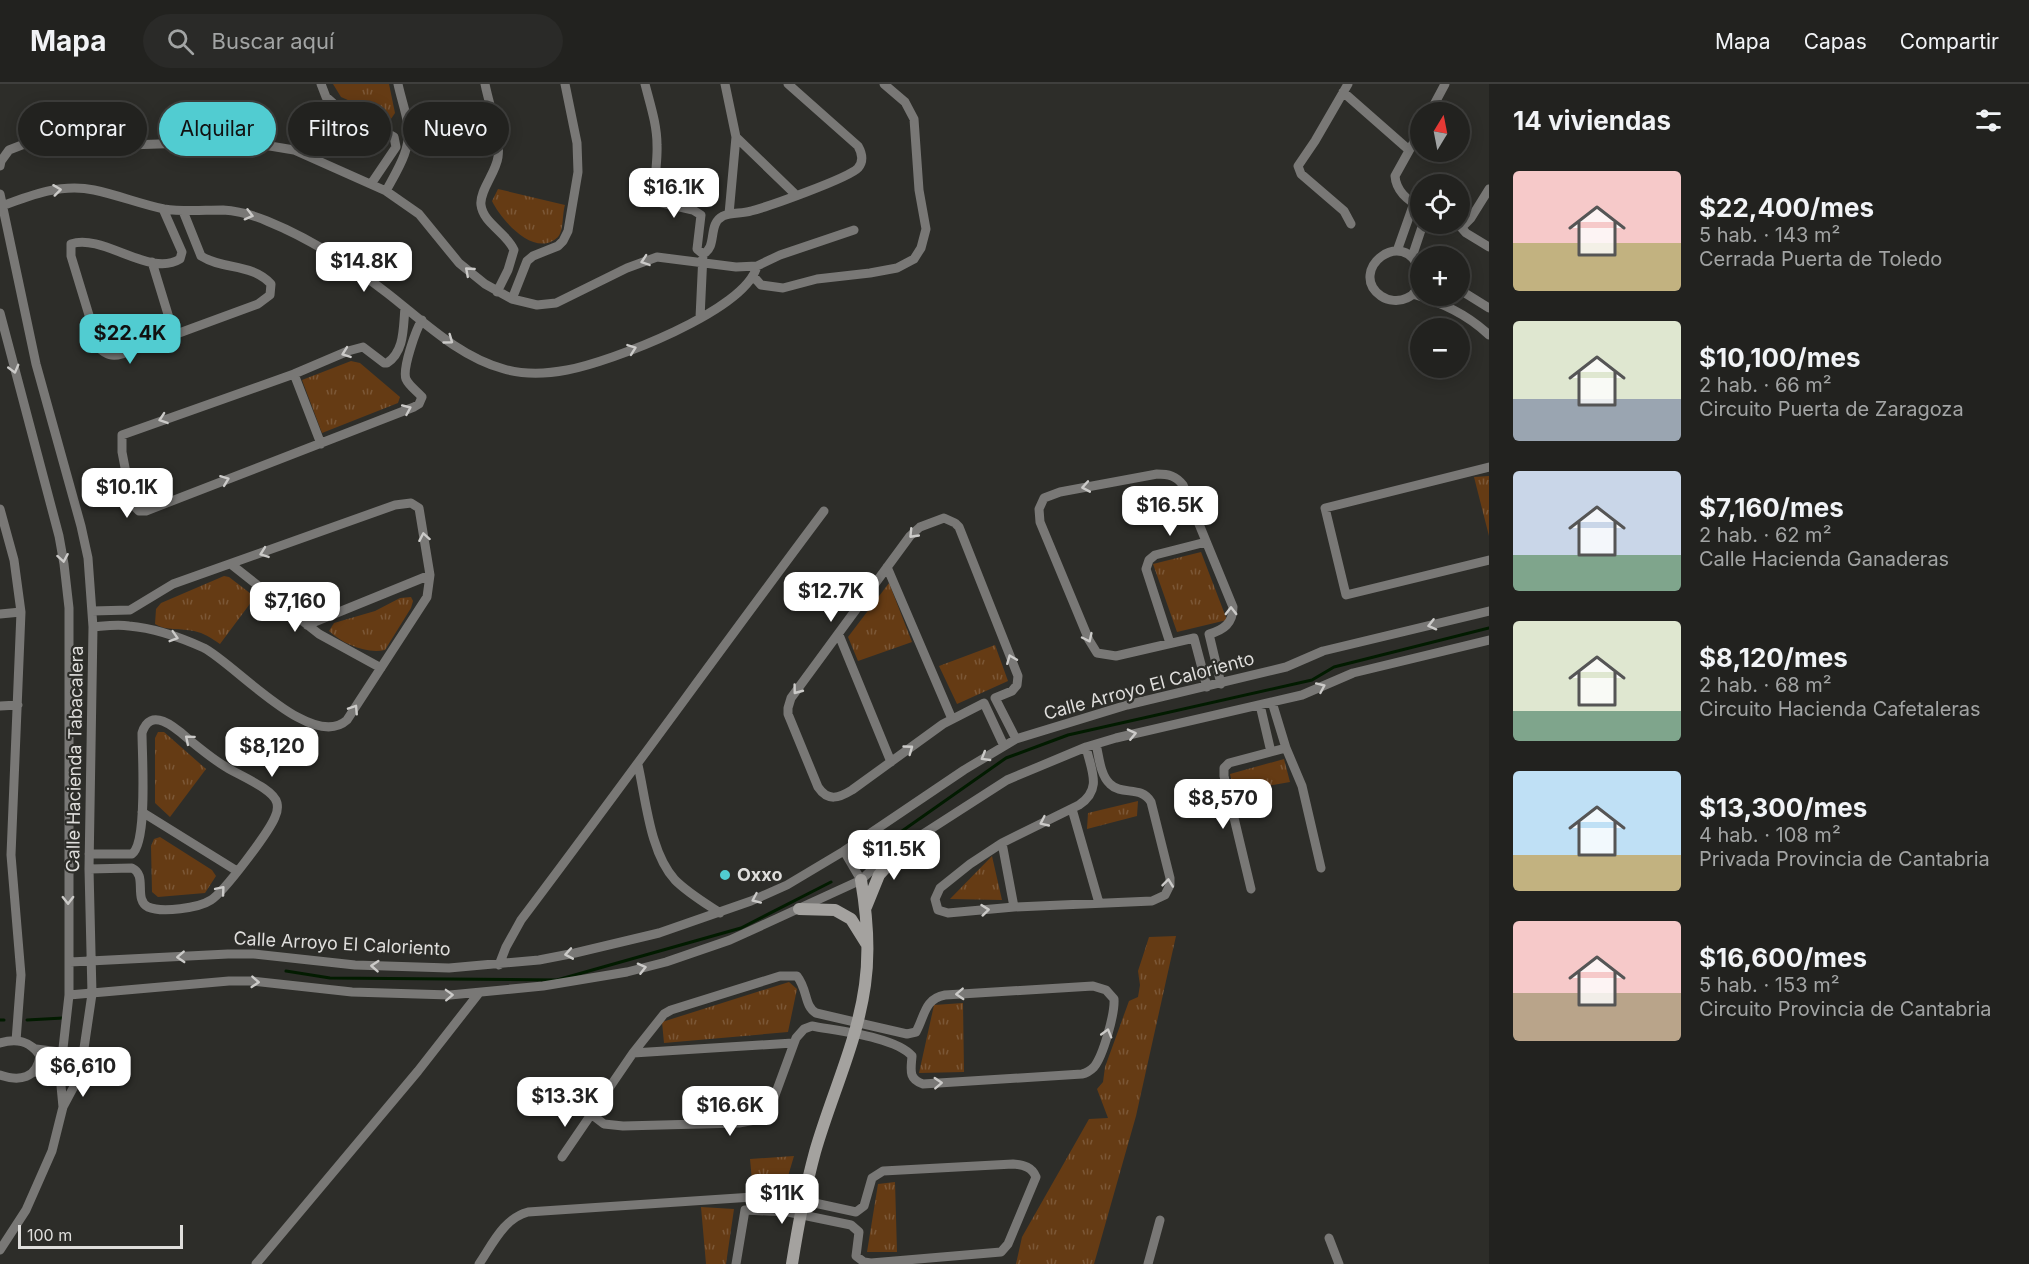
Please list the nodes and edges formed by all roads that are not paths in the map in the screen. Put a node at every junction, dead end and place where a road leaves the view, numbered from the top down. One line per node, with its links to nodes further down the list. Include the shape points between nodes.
1 (321, 84): 15 (street, via 334,104 394,137 396,147)
2 (398, 84): 17 (street, via 409,136)
3 (484, 84): 37 (street, via 499,150 481,205 514,250)
4 (565, 84): 40 (street, via 578,164 568,231 558,246 527,261)
5 (645, 84): 33 (street, via 655,123 658,202 701,215 697,249)
6 (725, 84): 12 (street)
7 (788, 84): 19 (street, via 853,142 862,156 854,171)
8 (884, 84): 36 (street, via 905,102 914,119 926,229 921,248 914,258 897,268 870,273 817,279 783,288 761,285)
9 (1445, 84): 11 (street)
10 (1345, 88): 13 (street); 27 (street, via 1298,166 1301,174 1344,211)
11 (1435, 102)
12 (736, 136): 19 (street); 24 (street)
13 (1409, 150): 20 (street, via 1395,176 1400,191)
14 (0, 166): 15 (street, via 9,150 40,140 129,145 218,142 294,150)
15 (371, 184): 17 (street)
16 (1489, 189): 25 (street)
17 (386, 191): 37 (street, one-way to 17, via 459,263 418,214)
18 (0, 194): 21 (street, Calle Hacienda Tabacalera)
19 (796, 195): 24 (street, via 753,211)
20 (1410, 199)
21 (2, 206): 22 (street, one-way to 22, via 49,190 77,188); 60 (street, Calle Hacienda Tabacalera, via 36,364 81,526)
22 (163, 208): 23 (street); 34 (street, via 182,255 170,264)
23 (183, 211): 42 (street, one-way to 42, via 224,210 269,222 354,269); 47 (street, via 201,256 257,273 272,290 258,304)
24 (729, 214): 33 (street, via 716,223 711,247)
25 (1470, 219)
26 (1410, 220): 31 (street)
27 (1351, 224)
28 (854, 230): 35 (street)
29 (1468, 234): 30 (street)
30 (1489, 247)
31 (1397, 251): 32 (street); 38 (street, via 1375,261 1371,268 1372,285 1390,300)
32 (1410, 256)
33 (703, 258): 35 (street, via 736,267); 40 (street, one-way to 40, via 657,257 556,303 537,305); 45 (street)
34 (152, 262): 47 (street); 47 (street, via 92,243 71,244 71,256 99,348 105,354 116,356)
35 (757, 266): 36 (street)
36 (754, 277): 45 (street)
37 (497, 292): 40 (street)
38 (1410, 296)
39 (1470, 296): 43 (street)
40 (512, 299)
41 (1445, 306): 48 (street, via 1461,312)
42 (405, 308): 46 (street); 49 (street, one-way to 49, via 400,347 387,363 363,347)
43 (1489, 308)
44 (0, 313): 107 (street, one-way to 107, via 64,564 69,608)
45 (700, 318): 46 (street, one-way to 45, via 465,352 488,363 505,370 543,373 588,364 665,337)
46 (422, 320): 50 (street, one-way to 46, via 419,404 422,397 404,372)
47 (174, 334)
48 (1489, 335)
49 (294, 374): 50 (street); 50 (street, one-way to 50, via 122,435 132,504 139,511 146,511)
50 (321, 444)
51 (1489, 467): 56 (street, via 1325,508 1346,595)
52 (0, 509): 54 (street)
53 (824, 511): 87 (street)
54 (3, 529): 62 (street, via 16,570)
55 (1206, 542): 67 (street, one-way to 55, via 1228,625 1233,607); 70 (street, via 1155,555 1146,564); 70 (street, one-way to 70, via 1183,485 1173,476 1157,474 1060,492 1040,503 1040,522 1097,652 1116,656)
56 (1489, 560)
57 (232, 564): 59 (street, one-way to 57, via 419,508 404,502); 60 (street, via 173,584 130,610); 64 (street)
58 (887, 567): 66 (street); 74 (street, one-way to 58, via 1012,691 1018,676 959,527 944,518 920,527); 80 (street)
59 (430, 575): 64 (street); 71 (street, via 427,597)
60 (92, 611): 65 (street, Calle Hacienda Tabacalera)
61 (1489, 611): 72 (street, Calle Arroyo El Caloriento, one-way to 72, via 1323,651 1286,667)
62 (21, 612): 63 (street); 77 (street)
63 (0, 614)
64 (307, 625): 71 (street)
65 (93, 627): 71 (street, one-way to 71, via 129,626 205,649 270,700 308,723 330,729 347,720); 93 (street, Calle Hacienda Tabacalera)
66 (839, 634): 86 (street); 86 (street, one-way to 86, via 791,698 788,714 818,787 826,796 843,796)
67 (1209, 634): 68 (street); 72 (street)
68 (1194, 638): 70 (street); 73 (street)
69 (1489, 640): 75 (street, one-way to 69, via 1302,695 1353,673)
70 (1170, 643)
71 (381, 668)
72 (1221, 684): 73 (street, Calle Arroyo El Caloriento)
73 (1208, 687): 81 (street, Calle Arroyo El Caloriento, via 1127,705)
74 (995, 698): 76 (street); 81 (street)
75 (1272, 702): 78 (street); 84 (street)
76 (984, 703): 80 (street); 82 (street)
77 (18, 705): 79 (street); 95 (street)
78 (1260, 705): 83 (street, one-way to 78); 85 (street)
79 (0, 706)
80 (952, 719): 86 (street, one-way to 80)
81 (1016, 739): 82 (street, Calle Arroyo El Caloriento)
82 (1004, 746): 92 (street, Calle Arroyo El Caloriento, one-way to 92)
83 (1091, 746): 88 (street, via 1094,786 1088,797); 91 (street, via 1007,780); 101 (street, one-way to 83, via 1160,899 1168,891 1170,879 1151,802 1135,790 1120,790 1109,783)
84 (1286, 748): 85 (street); 97 (street, via 1302,786)
85 (1271, 752): 100 (street, via 1228,763 1224,768)
86 (891, 762)
87 (638, 765): 105 (street, via 652,831 664,865 685,889); 109 (street, via 521,920)
88 (1072, 808): 90 (street, one-way to 90); 101 (street)
89 (142, 812): 93 (street, via 136,851); 98 (street); 98 (street, one-way to 89, via 275,818 275,798 162,721 148,723 142,733)
90 (1002, 843): 102 (street); 102 (street, one-way to 102, via 940,888 936,906 948,913)
91 (907, 844): 99 (street); 104 (street, via 879,875)
92 (844, 851): 99 (street); 105 (street, Calle Arroyo El Caloriento, one-way to 105, via 787,885)
93 (89, 854): 96 (street, Calle Hacienda Tabacalera)
94 (0, 855): 95 (street)
95 (11, 855): 114 (street, via 21,975)
96 (89, 868): 98 (street, one-way to 98, via 136,870 140,875 141,899 162,909 209,902); 108 (street, Calle Hacienda Tabacalera)
97 (1321, 868)
98 (237, 871)
99 (861, 880): 103 (street); 104 (street)
100 (1251, 889)
101 (1099, 903): 102 (street)
102 (1014, 908)
103 (799, 909): 106 (street, via 836,910 851,919); 110 (street, one-way to 103, via 543,986 666,962 730,940)
104 (866, 909): 106 (street)
105 (720, 913): 109 (street, Calle Arroyo El Caloriento, one-way to 109, via 609,946)
106 (867, 945): 113 (street, via 865,983)
107 (70, 962): 108 (street, Calle Arroyo El Caloriento); 112 (street)
108 (92, 962): 109 (street, Calle Arroyo El Caloriento, one-way to 108, via 386,967 254,954); 111 (street, Calle Hacienda Tabacalera)
109 (500, 965)
110 (479, 993): 111 (street, one-way to 110, via 229,981 384,994); 135 (street)
111 (92, 994): 112 (street); 120 (street, Calle Hacienda Tabacalera)
112 (69, 995): 118 (street)
113 (855, 1029): 113 (street, one-way to 113, via 902,1047 912,1056 911,1075 923,1084 1082,1074 1093,1069 1098,1061 1114,999 1106,990 1093,986 945,995 926,1006 916,1032); 116 (street, via 807,1027); 119 (street, via 812,1011 797,976 780,976 671,1010); 129 (street)
114 (16, 1041): 115 (street); 117 (street)
115 (0, 1043)
116 (793, 1043): 119 (street); 126 (street, via 771,1106 760,1119 617,1126 604,1124)
117 (36, 1049): 118 (street); 121 (street, via 40,1056)
118 (64, 1053): 120 (street); 123 (street)
119 (633, 1053): 126 (street)
120 (83, 1055): 124 (street, Calle Hacienda Tabacalera)
121 (34, 1072): 122 (street, via 22,1078); 123 (street)
122 (0, 1075)
123 (60, 1075): 124 (street); 125 (street)
124 (79, 1077): 125 (street, Calle Hacienda Tabacalera)
125 (63, 1107): 134 (street, via 52,1151 26,1210)
126 (591, 1114): 127 (street)
127 (562, 1157)
128 (742, 1198): 129 (street); 130 (street); 136 (street, via 518,1214)
129 (803, 1201): 131 (street); 131 (street, via 856,1212 864,1206 872,1178 883,1171 1013,1164 1028,1167 1036,1177 1008,1244 995,1254 864,1262 856,1256 859,1232 855,1227)
130 (745, 1210): 131 (street); 137 (street)
131 (800, 1215): 138 (street)
132 (1160, 1220): 139 (street)
133 (1329, 1238): 140 (street)
134 (0, 1250)
135 (256, 1264)
136 (478, 1264)
137 (736, 1264)
138 (792, 1264)
139 (1148, 1264)
140 (1339, 1264)

